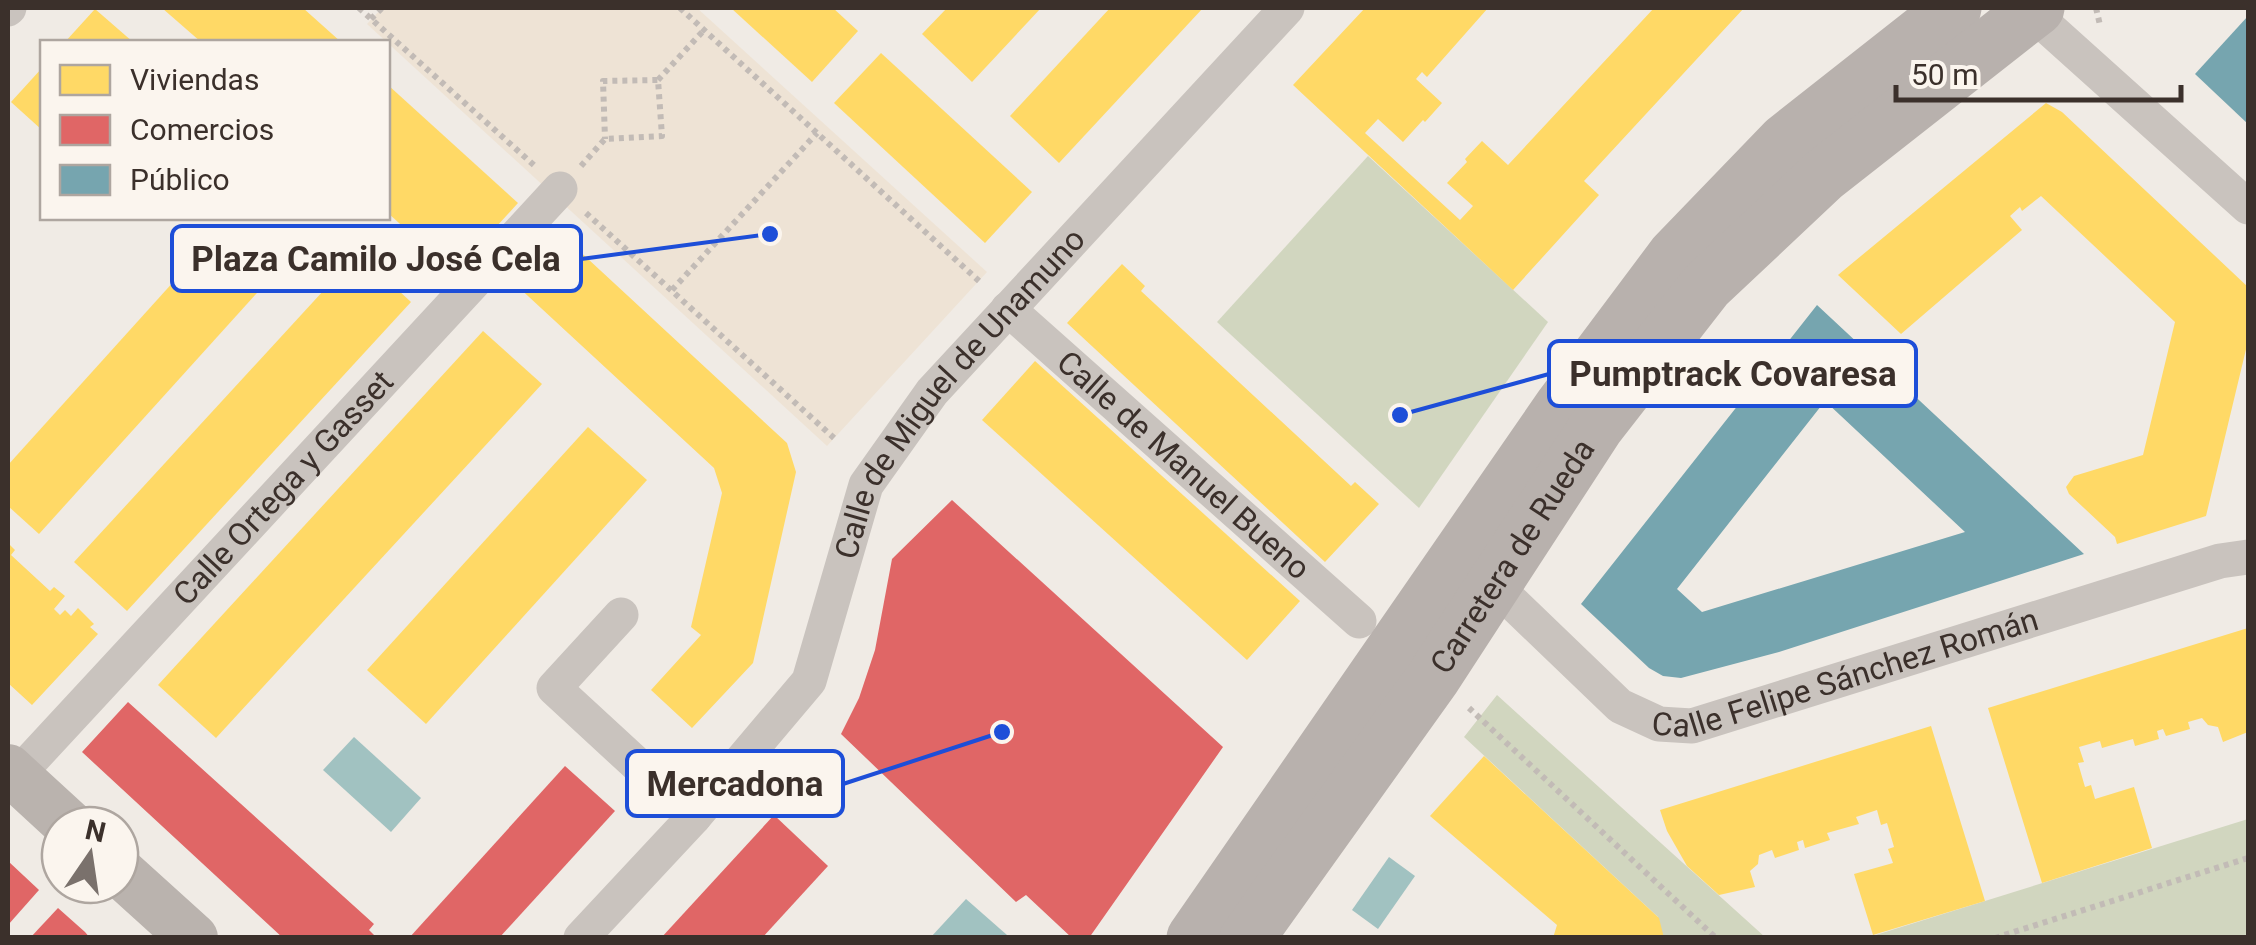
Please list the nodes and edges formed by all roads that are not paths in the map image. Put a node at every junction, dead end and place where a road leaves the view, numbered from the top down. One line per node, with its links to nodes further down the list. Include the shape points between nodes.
1 (1286, 8): 6 (street, Calle de Miguel de Unamuno)
2 (1954, 8): 17 (main road, Carretera de Rueda, via 1785,141 1675,255 1562,406)
3 (2034, 10): 5 (street); 8 (main road, Carretera de Rueda, via 1824,175 1706,286 1597,426)
4 (560, 189): 11 (street, Calle Ortega y Gasset)
5 (2248, 207)
6 (1008, 309): 10 (street, Calle de Manuel Bueno); 13 (street, Calle de Miguel de Unamuno, via 932,392 866,485 809,680)
7 (2244, 548): 8 (street, Calle Felipe Sánchez Román, via 1692,726 1660,724 1620,706)
8 (1495, 586): 18 (main road, Carretera de Rueda)
9 (621, 615): 13 (street, via 554,688)
10 (1359, 622)
11 (10, 777): 12 (street)
12 (44, 805)
13 (694, 818): 16 (street, Calle de Miguel de Unamuno)
14 (140, 890): 15 (street)
15 (192, 938)
16 (580, 938)
17 (1194, 938)
18 (1247, 938)

